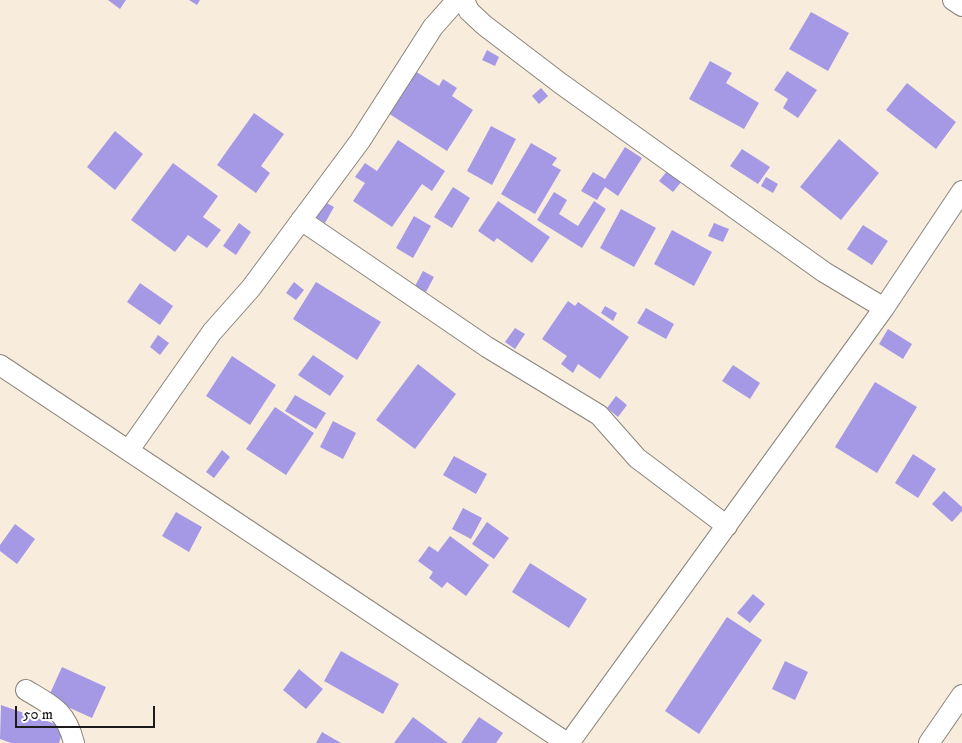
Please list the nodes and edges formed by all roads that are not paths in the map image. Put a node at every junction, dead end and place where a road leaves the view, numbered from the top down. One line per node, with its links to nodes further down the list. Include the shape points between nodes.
1 (457, 0): 6 (street, via 434,27 360,141)
2 (464, 0): 7 (street, via 469,11 484,25 560,83 824,272)
3 (953, 0): 4 (street)
4 (962, 6)
5 (960, 197): 7 (street)
6 (301, 220): 9 (street, via 251,288 212,332); 10 (street, via 487,347 599,415 636,458)
7 (884, 308): 10 (street)
8 (0, 365): 9 (street)
9 (129, 450): 13 (street)
10 (727, 526): 13 (street)
11 (26, 690): 14 (street, via 58,709)
12 (962, 695): 15 (street)
13 (558, 741)
14 (74, 743)
15 (929, 743)

